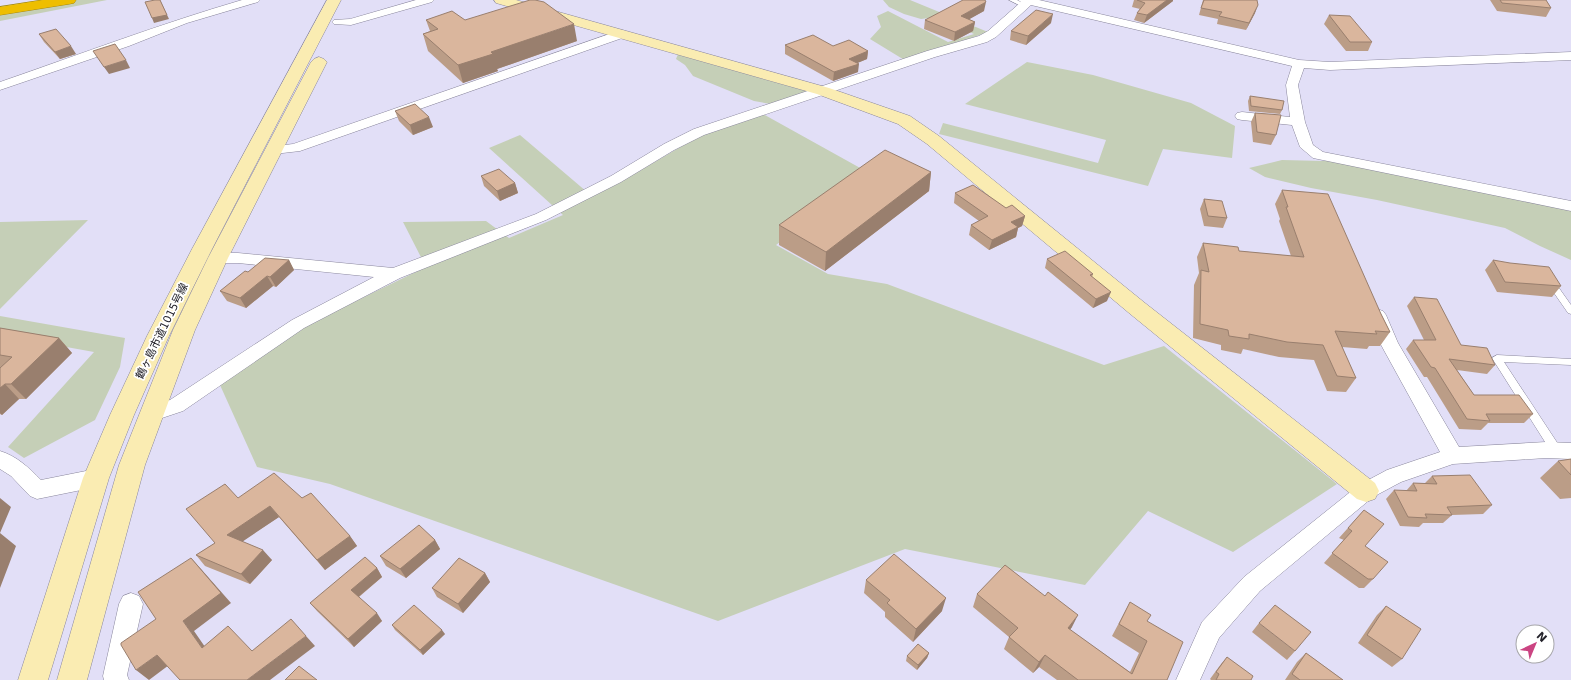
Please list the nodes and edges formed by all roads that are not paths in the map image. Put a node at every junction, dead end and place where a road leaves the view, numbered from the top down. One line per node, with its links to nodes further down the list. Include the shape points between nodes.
1 (69, 0): 8 (highway)
2 (254, 0): 13 (street, via 184,21)
3 (334, 0): 29 (street, 鶴ヶ島市道1015号線, via 158,336)
4 (350, 0): 9 (street, 鶴ヶ島市道1015号線)
5 (428, 0): 9 (street, via 351,22)
6 (501, 0): 10 (street)
7 (1023, 1): 12 (street); 14 (street, via 992,34 983,39 931,54)
8 (0, 11)
9 (338, 22): 17 (street, 鶴ヶ島市道1015号線)
10 (621, 34): 14 (street); 17 (street, via 302,146)
11 (1571, 56): 12 (street, via 1330,66)
12 (1300, 64): 16 (street, via 1292,85)
13 (0, 86)
14 (823, 92): 20 (street, via 699,132 669,147 616,180 541,217); 30 (street, via 904,120 933,140 1137,308)
15 (1242, 116): 16 (street)
16 (1298, 122): 18 (street, via 1307,147 1324,157)
17 (274, 150): 19 (street, 鶴ヶ島市道1015号線)
18 (1571, 206)
19 (218, 258): 20 (street); 25 (street, 鶴ヶ島市道1015号線, via 184,330)
20 (394, 274): 25 (street, via 298,324 176,406)
21 (1556, 290): 23 (lane)
22 (1371, 300): 27 (street, via 1389,343)
23 (1571, 311)
24 (1571, 362): 26 (lane, via 1497,358)
25 (153, 413): 33 (street, 鶴ヶ島市道1015号線, via 132,465)
26 (1564, 450): 27 (street)
27 (1453, 456): 30 (street, via 1394,476)
28 (0, 459): 29 (street, via 18,470 36,490)
29 (96, 478): 32 (street, 鶴ヶ島市道1015号線)
30 (1366, 491): 35 (street, via 1252,584 1210,630)
31 (131, 604): 34 (street, via 115,676)
32 (33, 680)
33 (72, 680)
34 (117, 680)
35 (1188, 680)

